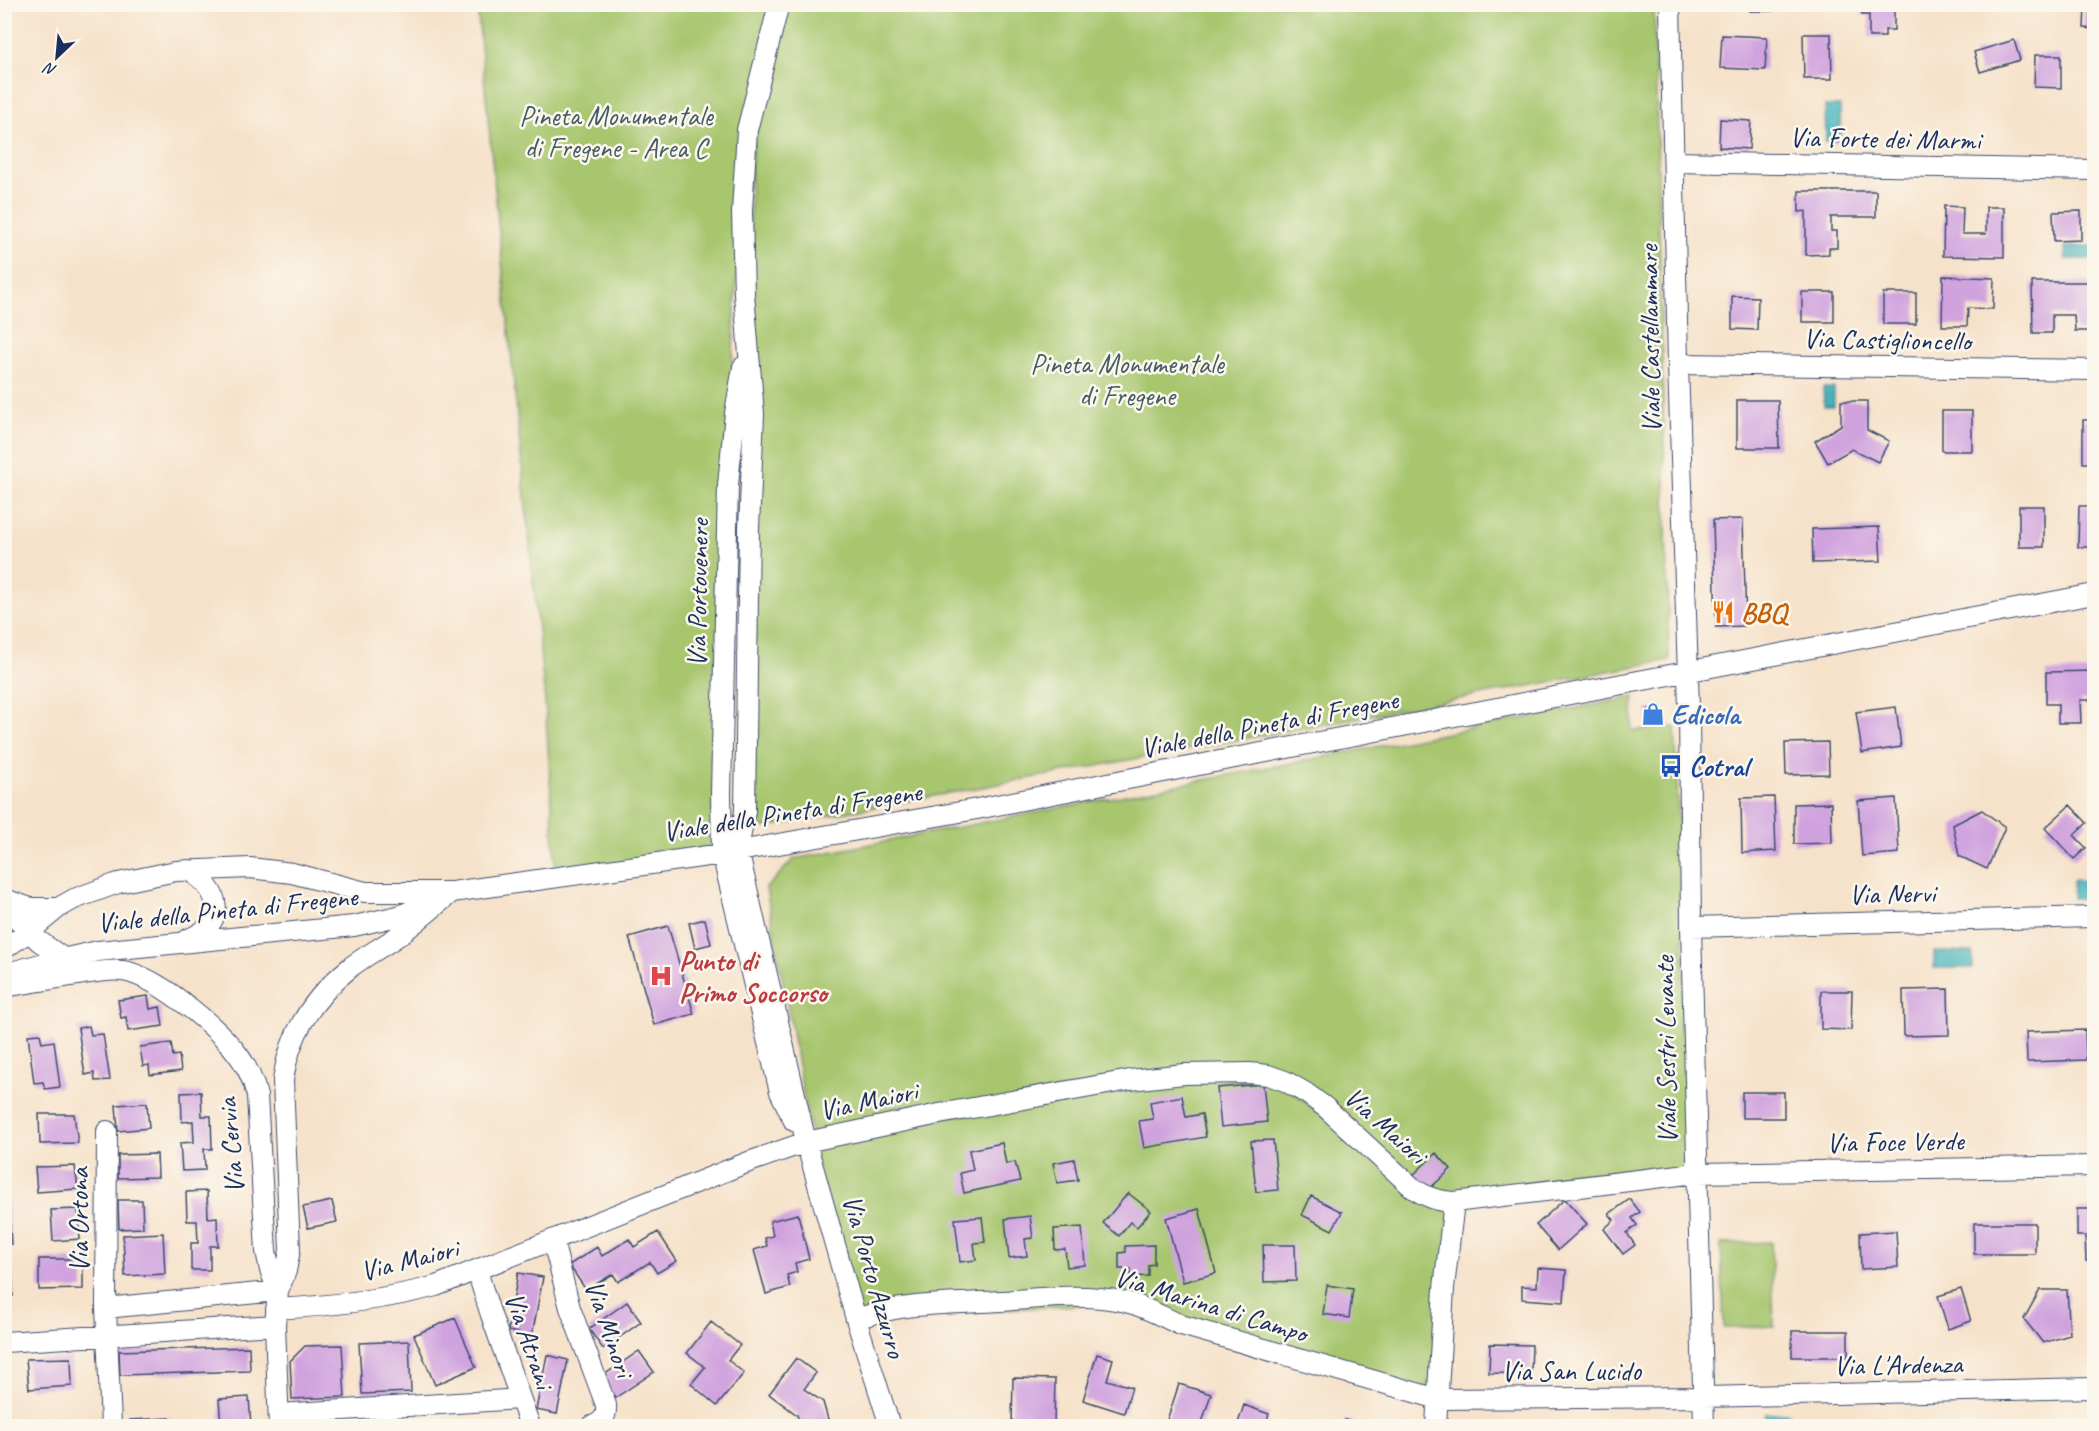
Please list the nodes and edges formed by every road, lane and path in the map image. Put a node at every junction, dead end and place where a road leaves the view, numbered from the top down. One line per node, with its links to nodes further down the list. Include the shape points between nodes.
1 (779, 4): 9 (street, Via Portovenere, via 747,130 742,211 754,414 745,811)
2 (1670, 4): 3 (street, Viale Castellammare)
3 (1674, 162): 4 (street, Via Forte dei Marmi); 5 (street, Viale Castellammare)
4 (2094, 170)
5 (1678, 364): 6 (street, Via Castiglioncello); 8 (street, Viale Castellammare)
6 (2094, 370)
7 (2094, 594): 8 (street, Viale della Pineta di Fregene)
8 (1688, 672): 9 (street, Viale della Pineta di Fregene, via 976,809); 16 (street, Viale Sestri Levante)
9 (730, 852): 11 (street, Viale della Pineta di Fregene); 25 (street, Via Porto Azzurro)
10 (187, 870): 11 (street, Viale della Pineta di Fregene, via 266,869 377,893); 14 (street, Viale della Pineta di Fregene, via 99,889); 19 (street, via 210,887 216,908 204,931)
11 (452, 892): 19 (street, Viale della Pineta di Fregene, via 398,916 364,924); 32 (street, via 344,974 313,1004 295,1035 284,1082 290,1250)
12 (4, 899): 14 (street, via 30,908)
13 (4, 907): 17 (street); 18 (street)
14 (58, 908): 17 (street, Viale della Pineta di Fregene)
15 (2094, 917): 16 (street, Via Nervi)
16 (1691, 927): 27 (street, Viale Sestri Levante)
17 (30, 932): 20 (street, Viale della Pineta di Fregene); 21 (street)
18 (4, 943)
19 (174, 943): 21 (street, Viale della Pineta di Fregene)
20 (4, 949)
21 (63, 958): 22 (street, Viale della Pineta di Fregene)
22 (4, 974)
23 (4, 987): 32 (street, Via Cervia, via 109,970 134,973 180,1001 231,1047 251,1076 257,1096 266,1251)
24 (107, 1131): 31 (street, Via Ortona)
25 (806, 1142): 28 (street, Via Maiori, via 1130,1080 1250,1072 1285,1081 1306,1093 1413,1188 1431,1199); 29 (street, Via Maiori); 33 (street, Via Porto Azzurro)
26 (2094, 1166): 27 (street, Via Foce Verde)
27 (1696, 1173): 28 (street, Via Maiori); 37 (street, Viale Sestri Levante)
28 (1454, 1202): 39 (street, via 1444,1288)
29 (553, 1241): 30 (street, Via Maiori); 43 (street, Via Minori, via 570,1308 606,1406 605,1416)
30 (477, 1271): 32 (street, Via Maiori, via 382,1299); 38 (street, Via Atrani)
31 (106, 1308): 32 (street); 34 (street, Via Ortona)
32 (276, 1308): 34 (street); 40 (street, Via Cervia)
33 (856, 1319): 39 (street, Via Marina di Campo, via 920,1305 1044,1298 1119,1300 1181,1325); 44 (street, Via Porto Azzurro)
34 (107, 1336): 35 (street); 41 (street, Via Ortona)
35 (4, 1342)
36 (2094, 1388): 37 (street, Via L'Ardenza)
37 (1704, 1397): 39 (street, Via San Lucido); 46 (street, Viale Sestri Levante)
38 (520, 1399): 40 (street); 42 (street, Via Atrani)
39 (1438, 1399): 45 (street)
40 (279, 1420)
41 (111, 1426)
42 (530, 1426)
43 (592, 1426)
44 (890, 1426)
45 (1436, 1426)
46 (1704, 1426)

